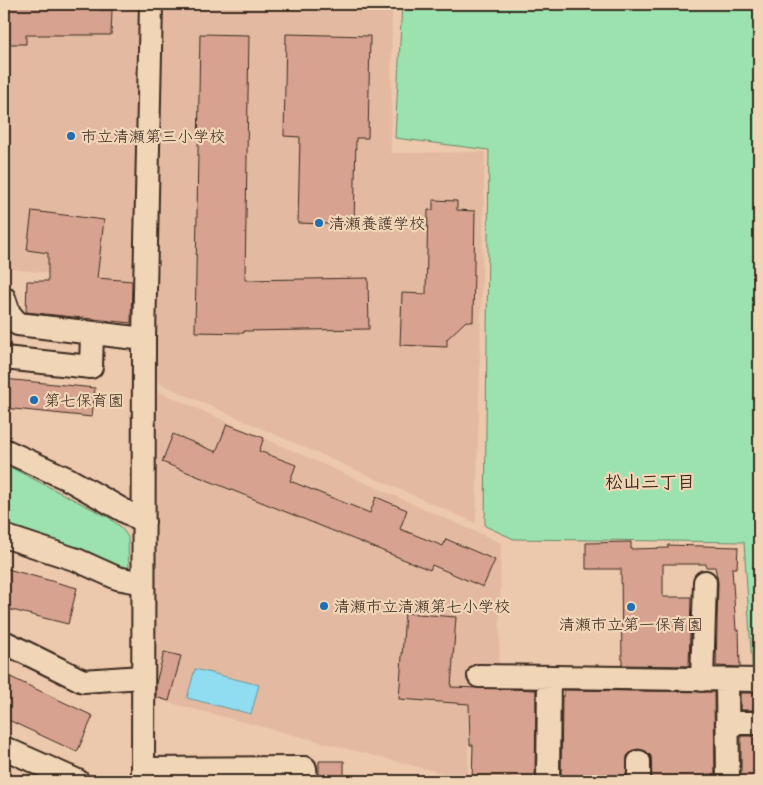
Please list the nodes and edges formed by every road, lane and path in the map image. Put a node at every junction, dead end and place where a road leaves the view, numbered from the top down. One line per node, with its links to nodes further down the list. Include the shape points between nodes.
1 (151, 4): 4 (street)
2 (4, 298): 3 (street, via 6,307 18,324)
3 (92, 334): 4 (street); 5 (street, via 91,367)
4 (144, 339): 7 (street)
5 (4, 358)
6 (4, 450): 7 (street, via 68,479)
7 (144, 522): 10 (street)
8 (4, 536): 10 (street, via 77,560 117,578)
9 (705, 582): 15 (street)
10 (143, 583): 13 (street)
11 (4, 642): 13 (street, via 83,680)
12 (479, 676): 14 (street)
13 (142, 678): 21 (street)
14 (549, 678): 15 (street); 24 (street)
15 (702, 680): 16 (street)
16 (727, 680): 17 (street); 18 (street)
17 (759, 680)
18 (727, 723): 19 (street); 25 (street)
19 (759, 723)
20 (4, 748): 22 (street)
21 (142, 775): 23 (street, via 305,768)
22 (78, 781)
23 (306, 781)
24 (548, 781)
25 (728, 781)

